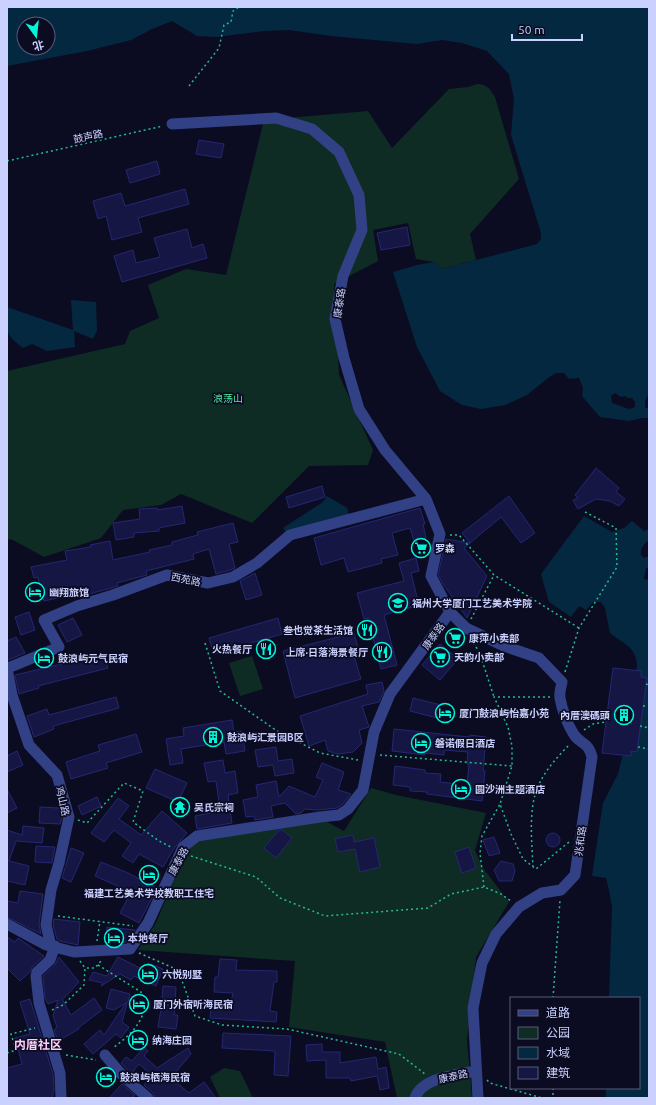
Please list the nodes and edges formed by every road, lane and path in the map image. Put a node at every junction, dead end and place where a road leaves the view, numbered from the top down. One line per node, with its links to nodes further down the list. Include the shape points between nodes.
1 (238, 7): 2 (path, via 233,11 231,22 224,25 219,48)
2 (189, 86)
3 (172, 124): 4 (path, 鼓声路); 5 (street, 康泰路, via 276,118 312,129 339,152 359,194 362,230 343,276 335,319 344,358 359,409 385,450)
4 (7, 161)
5 (426, 499): 7 (street, 康泰路); 14 (street, 西苑路, via 290,535 257,563 233,577 208,583 167,575 77,606 44,620 59,646)
6 (583, 511): 11 (path, via 616,528 617,567)
7 (440, 534): 8 (path, via 459,536); 9 (street, 康泰路, via 432,576)
8 (494, 575): 10 (path); 11 (path)
9 (450, 612): 10 (street); 28 (street, 康泰路, via 390,694 374,732)
10 (466, 628): 15 (street, via 504,646 539,658)
11 (579, 628): 15 (path)
12 (470, 640): 18 (path, via 479,651)
13 (205, 643): 28 (path, via 220,691 277,731 320,753)
14 (7, 668): 31 (street, 鸡山路, via 12,695 29,745 57,775)
15 (562, 682): 19 (street, 兆和路)
16 (646, 684): 17 (path)
17 (649, 684)
18 (494, 697): 19 (path); 29 (path, via 508,727 512,746)
19 (560, 697): 25 (street, 兆和路)
20 (643, 706): 21 (path)
21 (649, 706)
22 (606, 722): 25 (path, via 593,724)
23 (640, 726): 24 (path)
24 (649, 728)
25 (576, 737): 32 (street, 兆和路, via 586,744 592,758); 34 (path, via 554,761 535,794 532,808)
26 (638, 747): 27 (path)
27 (649, 749)
28 (369, 758): 29 (path); 33 (street, 康泰路, via 363,790 348,809 339,815 197,836 183,847)
29 (512, 766): 30 (path)
30 (500, 804): 34 (path, via 524,859); 35 (path, via 482,836 480,853)
31 (69, 817): 33 (path, via 87,823 124,784 143,791 133,822 159,841); 38 (street, 鸡山路, via 51,890)
32 (581, 832): 34 (path, via 536,869); 36 (street, 兆和路, via 575,875)
33 (181, 852): 35 (path, via 256,877 280,898 325,916 428,908 451,894); 41 (street, 康泰路)
34 (533, 867)
35 (484, 887): 37 (path, via 501,894)
36 (561, 890): 37 (street, via 542,893); 46 (path)
37 (519, 907): 51 (street, via 496,934 482,963 473,1008)
38 (48, 915): 39 (path); 42 (street, 鸡山路, via 46,925)
39 (100, 921): 41 (path); 44 (path)
40 (7, 924): 42 (street, via 46,945)
41 (145, 927): 43 (street, 康泰路)
42 (53, 946): 44 (street); 47 (street, via 50,960 36,976 39,1003)
43 (130, 949): 44 (street); 52 (path, via 178,970 195,1016 222,1024 287,1029 400,1054)
44 (100, 955): 45 (path)
45 (98, 965): 47 (path, via 95,968 85,968 84,985 63,1006 52,1010); 50 (path, via 141,992 144,1009 137,1026 128,1037)
46 (553, 997)
47 (48, 1020): 48 (path, via 11,1034 16,1050); 49 (street)
48 (7, 1052)
49 (54, 1053): 50 (path, via 98,1060); 55 (street, via 60,1073)
50 (105, 1055): 56 (street, via 122,1075)
51 (476, 1071): 52 (street, 康泰路); 53 (path, via 490,1083); 58 (street)
52 (432, 1080): 57 (street, 康泰路, via 417,1092)
53 (510, 1089)
54 (511, 1089): 59 (path)
55 (61, 1098)
56 (148, 1098)
57 (415, 1098)
58 (478, 1098)
59 (542, 1098)

